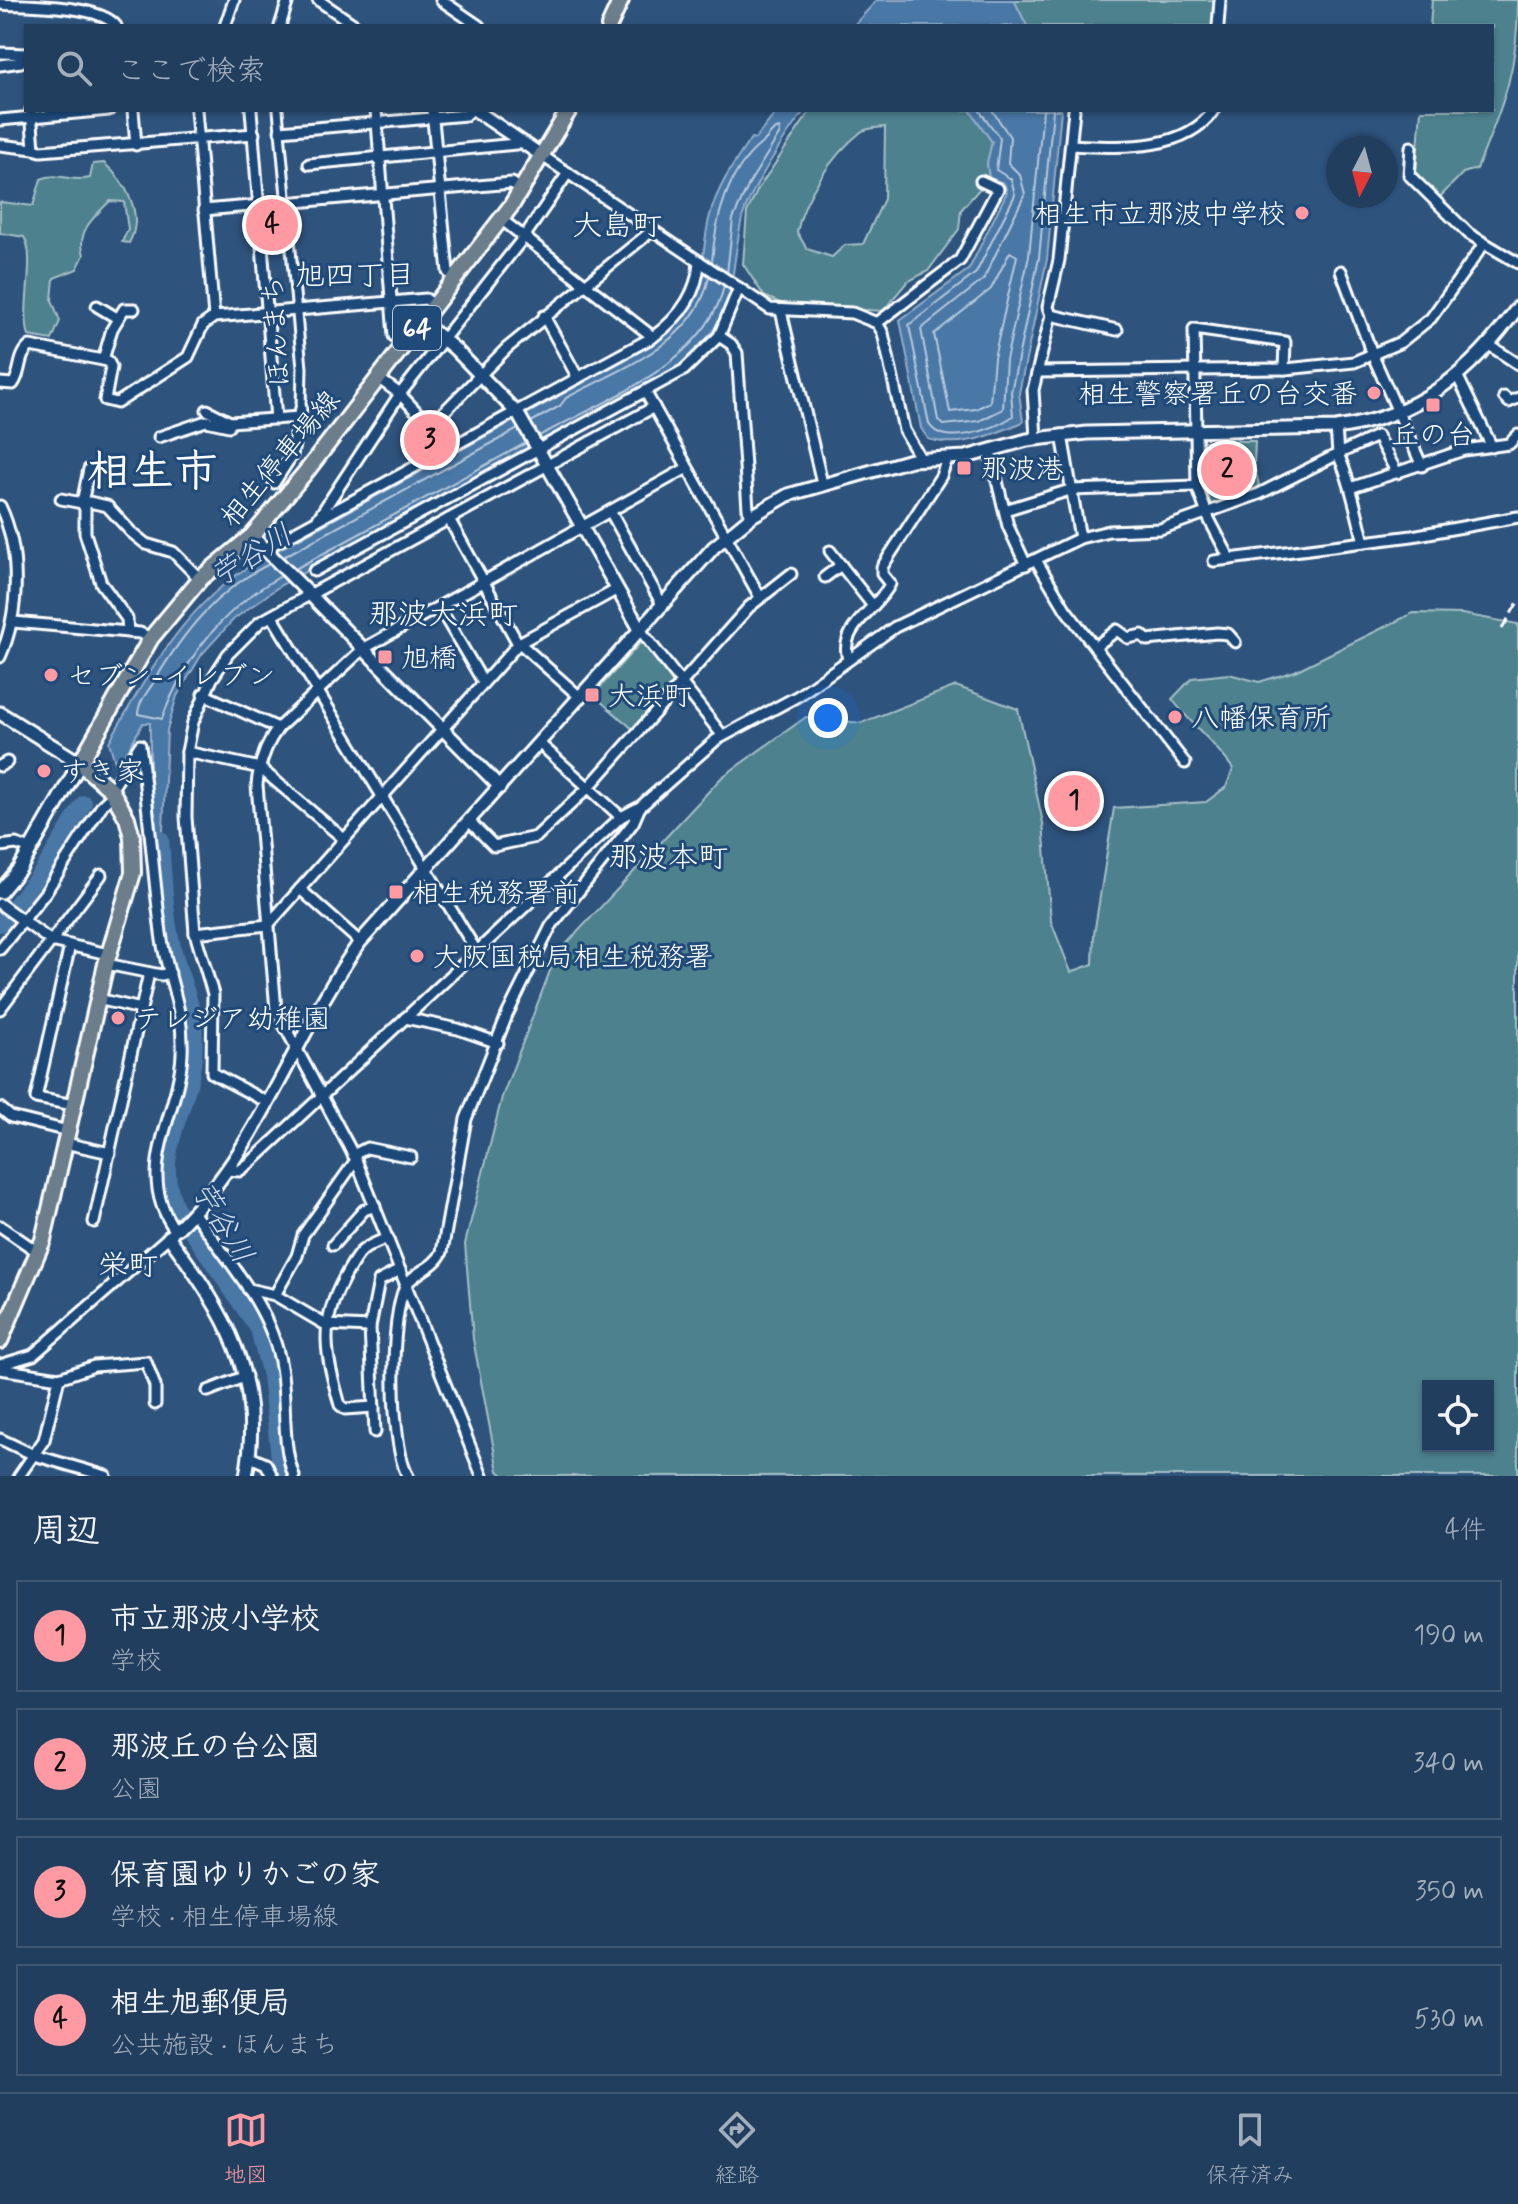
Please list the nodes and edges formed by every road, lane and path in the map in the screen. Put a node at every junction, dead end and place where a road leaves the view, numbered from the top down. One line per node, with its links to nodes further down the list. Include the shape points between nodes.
1 (234, 0): 9 (street)
2 (288, 0): 10 (street)
3 (318, 0): 11 (street)
4 (441, 0): 12 (street)
5 (621, 0): 13 (main road)
6 (1220, 0): 14 (street)
7 (0, 4): 8 (street, via 60,8)
8 (114, 24)
9 (226, 24)
10 (281, 24)
11 (353, 24)
12 (476, 24)
13 (610, 24)
14 (1218, 24)
15 (0, 53): 16 (street)
16 (24, 54)
17 (24, 56): 18 (street, via 21,62)
18 (0, 65)
19 (64, 112): 30 (street)
20 (133, 112): 39 (street)
21 (196, 112): 36 (street)
22 (251, 112): 35 (street)
23 (278, 112): 34 (street, ほんまち)
24 (376, 112): 33 (street)
25 (475, 112): 31 (street)
26 (479, 112): 37 (street)
27 (568, 112): 45 (main road, 相生停車場線 / 64)
28 (1074, 112): 40 (street)
29 (1211, 112): 40 (street, via 1162,142)
30 (31, 113): 32 (street); 42 (street)
31 (433, 114): 33 (street); 43 (street)
32 (0, 120)
33 (377, 122): 34 (street); 44 (street)
34 (280, 131): 52 (street, ほんまち)
35 (254, 134): 36 (street); 53 (street)
36 (198, 140): 39 (street); 54 (street)
37 (520, 140): 43 (street); 45 (street)
38 (0, 145): 42 (street)
39 (136, 145): 42 (street)
40 (1071, 145): 73 (street)
41 (1411, 147): 58 (street, via 1409,175)
42 (34, 149)
43 (436, 153): 44 (street); 49 (street)
44 (380, 157): 46 (street); 51 (street)
45 (544, 157): 47 (street); 50 (main road, 相生停車場線 / 64)
46 (309, 164)
47 (568, 173): 56 (street); 57 (street)
48 (981, 181): 78 (street, via 998,189 960,260)
49 (439, 190): 50 (street, via 512,183); 51 (street); 62 (street, via 448,272)
50 (522, 190): 55 (main road, 相生停車場線 / 64)
51 (384, 194): 52 (street); 65 (street)
52 (286, 203): 53 (street); 70 (street, ほんまち)
53 (260, 206): 54 (street); 72 (street)
54 (204, 210): 75 (street)
55 (501, 219): 57 (street); 62 (main road, 相生停車場線 / 64)
56 (653, 230): 59 (street); 63 (street)
57 (524, 237): 63 (street); 82 (street)
58 (1484, 244): 60 (street); 85 (street, via 1431,318)
59 (701, 262): 64 (street); 81 (street, via 684,306)
60 (1518, 263)
61 (1341, 271): 85 (street)
62 (454, 278): 66 (main road, 相生停車場線 / 64)
63 (585, 283): 74 (street); 81 (street)
64 (737, 287): 71 (street); 80 (street)
65 (392, 302): 66 (street, via 426,299); 70 (street); 83 (street, via 394,336)
66 (434, 305): 77 (main road, 相生停車場線 / 64)
67 (97, 306): 76 (street)
68 (1518, 307): 84 (street)
69 (134, 309): 76 (street, via 124,309)
70 (296, 310): 72 (street); 102 (street, ほんまち)
71 (781, 311): 78 (street, via 852,313); 129 (street)
72 (269, 312): 75 (street); 105 (street)
73 (1051, 315): 79 (street); 90 (street)
74 (544, 316): 91 (street); 94 (street)
75 (214, 317): 86 (street, via 203,325 188,357 117,403 105,400 111,367)
76 (117, 318): 86 (street)
77 (422, 322): 82 (street); 83 (main road, 相生停車場線 / 64)
78 (877, 323): 120 (street, via 904,430)
79 (1117, 330)
80 (719, 336): 96 (street, via 684,370); 139 (street, via 737,353)
81 (653, 337): 94 (street)
82 (443, 338): 91 (street); 97 (street)
83 (404, 345): 93 (main road, 相生停車場線 / 64)
84 (1489, 345): 87 (street); 92 (street)
85 (1373, 356): 88 (street); 104 (street)
86 (103, 360): 95 (street, via 30,346 22,353 13,384)
87 (1518, 364)
88 (1284, 369): 89 (street); 89 (street, via 1285,342 1194,329)
89 (1194, 370): 90 (street); 109 (street)
90 (1038, 372): 113 (street, via 1033,390)
91 (480, 374): 103 (street); 107 (street)
92 (1458, 377): 104 (street); 114 (street)
93 (378, 378): 97 (street); 124 (main road, 相生停車場線 / 64)
94 (578, 378): 103 (street)
95 (0, 383)
96 (646, 393): 100 (street); 116 (street)
97 (400, 394): 107 (street); 142 (street)
98 (1504, 397): 99 (street, via 1509,402)
99 (1518, 398)
100 (654, 407): 122 (street); 125 (street)
101 (207, 410): 106 (street)
102 (301, 412): 105 (street); 119 (street)
103 (518, 412): 115 (street); 116 (street)
104 (1397, 412): 108 (street); 123 (street)
105 (276, 419): 106 (street)
106 (230, 422): 112 (street, via 225,427 206,421)
107 (430, 426): 115 (street)
108 (1336, 428): 109 (street); 118 (street)
109 (1195, 431): 110 (street); 130 (street)
110 (1062, 435): 113 (street); 132 (street)
111 (1518, 435): 114 (street, via 1509,444)
112 (159, 437)
113 (1036, 438): 117 (street)
114 (1492, 447): 123 (street, via 1464,450)
115 (451, 448): 142 (street)
116 (539, 450): 122 (street); 155 (street)
117 (990, 452): 121 (street); 136 (street)
118 (1338, 454): 127 (street, via 1377,436); 131 (street); 138 (street, via 1259,494)
119 (292, 455): 124 (street); 128 (street)
120 (920, 458): 121 (street); 129 (street)
121 (947, 459): 164 (street, via 882,567 890,584)
122 (547, 465): 141 (street); 143 (street)
123 (1422, 466): 127 (street)
124 (309, 468): 144 (main road, 相生停車場線 / 64)
125 (687, 468): 137 (street); 145 (street)
126 (89, 469): 134 (street)
127 (1397, 473): 131 (street)
128 (274, 483)
129 (822, 483): 139 (street)
130 (1197, 486): 132 (street); 138 (street)
131 (1353, 487): 147 (street)
132 (1070, 490): 136 (street); 146 (street)
133 (61, 499): 134 (street)
134 (83, 504): 158 (street, via 107,506 146,544 173,552); 169 (street, via 85,533 101,583 127,619)
135 (0, 506): 167 (street, via 14,539)
136 (1005, 510): 154 (street)
137 (610, 511): 143 (street); 163 (street)
138 (1207, 512): 146 (street, via 1160,529 1123,529); 150 (street)
139 (752, 516): 145 (street)
140 (1518, 517): 147 (street)
141 (449, 519): 159 (street); 161 (street)
142 (315, 522): 148 (street)
143 (582, 527): 159 (street); 160 (street)
144 (252, 536): 148 (street); 158 (main road, 相生停車場線 / 64)
145 (725, 536): 162 (street); 163 (street)
146 (1080, 538): 151 (street)
147 (1364, 542): 150 (street)
148 (268, 550): 161 (street)
149 (830, 551): 153 (street)
150 (1230, 559): 152 (street)
151 (1036, 560): 154 (street); 173 (street)
152 (1214, 561)
153 (841, 565): 157 (street); 164 (street)
154 (1026, 565): 176 (street, via 895,627)
155 (314, 571)
156 (791, 574): 162 (street)
157 (825, 577)
158 (200, 579): 170 (main road, 相生停車場線 / 64)
159 (484, 581): 165 (street); 172 (street)
160 (616, 590): 168 (street); 172 (street)
161 (311, 595): 166 (street); 174 (street)
162 (760, 597): 178 (street)
163 (663, 606): 168 (street)
164 (873, 606): 176 (street, via 850,638)
165 (439, 607): 174 (street); 177 (street)
166 (272, 616): 179 (street); 180 (street, via 228,654)
167 (13, 622): 169 (street); 175 (street)
168 (641, 631): 178 (street); 181 (street)
169 (128, 632): 170 (street)
170 (151, 638): 188 (main road, 相生停車場線 / 64)
171 (1235, 642): 173 (street, via 1228,634 1147,640 1142,635 1128,638 1117,630)
172 (519, 643): 177 (street); 181 (street)
173 (1095, 647): 189 (street)
174 (363, 649): 179 (street); 184 (street)
175 (0, 657)
176 (848, 659): 185 (street, via 798,696)
177 (483, 682): 184 (street)
178 (681, 684): 185 (street); 192 (street)
179 (316, 690): 183 (street); 194 (street)
180 (203, 694): 183 (street); 187 (street)
181 (581, 698): 186 (street)
182 (0, 713): 188 (street)
183 (278, 728): 190 (street)
184 (442, 729): 191 (street); 194 (street)
185 (722, 735): 195 (street)
186 (540, 744): 191 (street); 192 (street)
187 (187, 752): 190 (street); 208 (street)
188 (80, 763): 193 (main road); 200 (main road)
189 (1185, 763)
190 (260, 768): 198 (street); 207 (street)
191 (500, 787): 197 (street)
192 (589, 787): 196 (street); 197 (street, via 524,842 494,846)
193 (112, 792): 206 (street); 214 (main road, via 130,827 133,862); 216 (street, via 140,745)
194 (381, 799): 198 (street); 201 (street)
195 (640, 807): 196 (street); 221 (street, via 551,926)
196 (621, 817): 213 (street)
197 (470, 822): 201 (street)
198 (344, 839): 203 (street)
199 (0, 846): 200 (street)
200 (31, 849): 204 (main road)
201 (424, 870): 210 (street); 213 (street)
202 (101, 875): 209 (street)
203 (300, 889): 207 (street); 210 (street)
204 (0, 892)
205 (0, 904): 206 (street)
206 (22, 920): 209 (street); 212 (street)
207 (268, 925): 208 (street); 222 (street, via 276,1010)
208 (195, 933): 224 (street, via 213,994 212,1073)
209 (51, 941): 211 (street); 218 (street)
210 (360, 942): 222 (street)
211 (70, 945): 214 (street); 225 (street, via 36,1098)
212 (0, 949)
213 (477, 952): 220 (street)
214 (107, 959): 215 (street); 217 (main road)
215 (149, 973): 216 (street); 219 (street)
216 (170, 973): 236 (street, via 181,1011 182,1057 156,1187)
217 (98, 999): 219 (street); 225 (main road)
218 (0, 1009)
219 (141, 1009): 228 (street)
220 (405, 1018): 221 (street); 223 (street)
221 (498, 1043): 241 (street, via 466,1119 442,1252)
222 (296, 1048): 223 (street); 224 (street)
223 (322, 1095): 230 (street); 231 (street, via 251,1162 239,1171)
224 (267, 1102): 231 (street)
225 (74, 1105): 227 (main road)
226 (0, 1108): 227 (street)
227 (67, 1137): 228 (street); 239 (main road)
228 (110, 1153): 234 (street)
229 (411, 1157): 230 (street, via 367,1148)
230 (354, 1158): 232 (street); 243 (street, via 303,1235)
231 (228, 1170): 233 (street)
232 (375, 1206): 237 (street); 238 (street, via 364,1210)
233 (193, 1214): 236 (street); 242 (street)
234 (94, 1222)
235 (0, 1226): 239 (street)
236 (174, 1232): 247 (street, via 33,1355); 248 (street, via 223,1317)
237 (388, 1238): 240 (street); 244 (street, via 362,1247 355,1256)
238 (333, 1245)
239 (38, 1252): 246 (main road)
240 (400, 1270): 241 (street); 245 (street, via 379,1281)
241 (407, 1284): 262 (street, via 398,1307 394,1355 396,1440); 263 (street)
242 (248, 1289): 243 (street); 261 (street, via 277,1348)
243 (275, 1295): 244 (street)
244 (326, 1325): 245 (street); 252 (street, via 340,1405)
245 (370, 1327): 252 (street)
246 (0, 1341)
247 (0, 1367): 249 (street)
248 (246, 1376): 250 (street); 256 (street)
249 (59, 1378): 251 (street, via 94,1366 146,1362); 255 (street, via 44,1440)
250 (208, 1391)
251 (155, 1404)
252 (374, 1407): 253 (street)
253 (375, 1432)
254 (0, 1439): 255 (street)
255 (34, 1455): 257 (street); 258 (street)
256 (250, 1457): 259 (street); 260 (street, via 266,1464)
257 (19, 1476)
258 (106, 1476)
259 (246, 1476)
260 (272, 1476)
261 (294, 1476)
262 (408, 1476)
263 (482, 1476)

